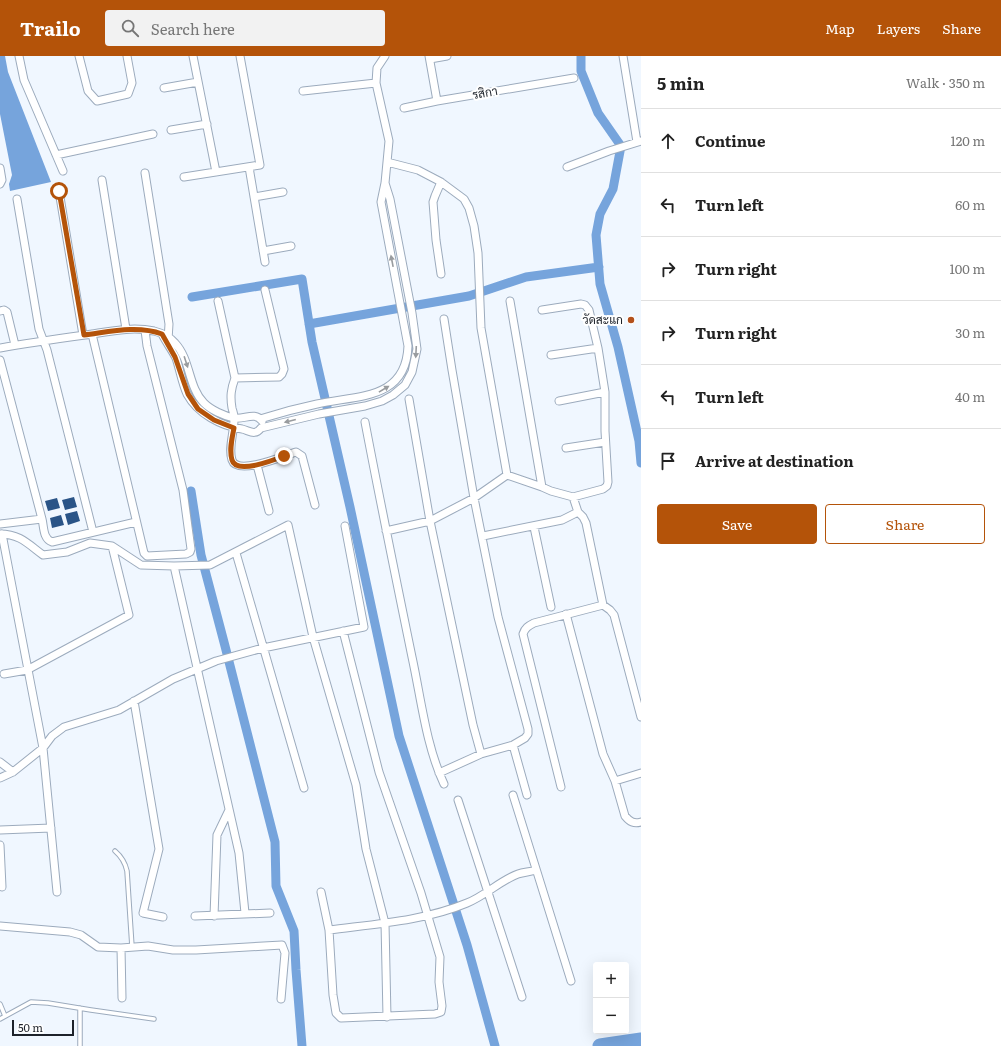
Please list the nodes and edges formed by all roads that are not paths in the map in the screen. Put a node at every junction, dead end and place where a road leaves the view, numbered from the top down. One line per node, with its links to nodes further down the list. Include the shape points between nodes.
1 (19, 56): 21 (street, via 24,80)
2 (79, 56): 3 (street, via 88,91 97,101 128,94 132,83)
3 (127, 56)
4 (193, 56): 11 (street)
5 (240, 56): 23 (street, via 260,163)
6 (384, 56): 12 (street, via 377,68)
7 (447, 56): 9 (street)
8 (624, 56): 20 (street)
9 (430, 58): 15 (street)
10 (574, 78): 15 (street, รสิกา)
11 (198, 82): 13 (street); 17 (street)
12 (376, 83): 14 (street); 22 (street, via 388,141)
13 (164, 88)
14 (303, 91)
15 (437, 101): 16 (street, รสิกา)
16 (404, 108)
17 (206, 124): 18 (street); 27 (street)
18 (171, 130)
19 (153, 134): 21 (street)
20 (639, 142): 24 (street)
21 (56, 154): 26 (street)
22 (387, 162): 31 (street, via 418,170); 32 (street)
23 (249, 167): 27 (street); 36 (street)
24 (567, 167)
25 (0, 168): 33 (street)
26 (63, 171)
27 (216, 172): 29 (street)
28 (145, 173): 52 (street, via 169,324)
29 (184, 177)
30 (102, 180): 48 (street)
31 (441, 182): 41 (street, via 433,202); 75 (street, via 464,199 474,226 480,275 481,328)
32 (385, 183): 61 (street, one-way to 32, via 391,384 402,370 407,357 408,346 381,202); 64 (street, one-way to 64, via 390,198 417,349 412,372 405,384 393,396)
33 (0, 184)
34 (59, 191): 51 (street)
35 (283, 192): 36 (street)
36 (254, 197): 39 (street)
37 (17, 199): 53 (street, via 39,329)
38 (291, 246): 39 (street)
39 (263, 251): 40 (street)
40 (264, 262)
41 (441, 274)
42 (265, 290): 59 (street, via 283,366 282,374 270,378)
43 (218, 301): 59 (street)
44 (510, 301): 76 (street)
45 (542, 310): 56 (street, via 585,305 589,310)
46 (0, 311): 54 (street, via 7,312)
47 (444, 319): 78 (street)
48 (126, 329): 49 (street); 50 (street)
49 (145, 330): 52 (street); 84 (street, via 146,346 184,490 190,552 147,556 142,549)
50 (92, 334): 51 (street); 84 (street)
51 (84, 335): 53 (street)
52 (165, 335): 65 (street, one-way to 65, via 183,352 195,390 204,403 218,412); 69 (street, via 188,394 198,409 214,420)
53 (44, 341): 54 (street); 89 (street)
54 (15, 346): 55 (street)
55 (0, 348)
56 (598, 348): 57 (street); 60 (street)
57 (551, 355)
58 (0, 360): 82 (street)
59 (235, 378): 65 (street, via 230,390)
60 (605, 392): 63 (street); 72 (street)
61 (364, 396): 64 (street); 67 (street, via 317,404)
62 (409, 399): 83 (street)
63 (559, 401)
64 (365, 406): 70 (street, one-way to 70)
65 (235, 418): 66 (street); 69 (street)
66 (248, 418): 67 (street, via 254,416); 71 (street, via 245,424)
67 (260, 419): 70 (street)
68 (365, 422): 88 (street)
69 (234, 428): 71 (street); 74 (street, via 234,464)
70 (262, 428): 71 (street, via 253,433)
71 (247, 430)
72 (605, 442): 73 (street); 77 (street, via 607,486)
73 (566, 448)
74 (257, 465): 79 (street, via 296,452 300,453); 80 (street)
75 (507, 475): 76 (street); 78 (street)
76 (542, 487): 77 (street)
77 (573, 497): 81 (street)
78 (474, 498): 83 (street); 91 (street)
79 (315, 505)
80 (269, 511)
81 (578, 512): 87 (street, via 562,520); 95 (street, via 586,523)
82 (42, 519): 85 (street); 89 (street, via 48,541)
83 (430, 521): 88 (street); 110 (street)
84 (136, 522): 89 (street)
85 (0, 524)
86 (345, 526): 98 (street, via 364,627)
87 (534, 527): 91 (street); 96 (street)
88 (386, 531): 113 (street)
89 (94, 532)
90 (1, 534): 92 (street, via 11,534 43,556 67,552 90,543); 102 (street)
91 (483, 536): 108 (street, via 498,616 528,729 525,738)
92 (112, 546): 94 (street, via 141,565); 102 (street, via 129,615)
93 (236, 553): 94 (street, via 210,565); 99 (street, via 288,525); 100 (street)
94 (174, 566): 101 (street)
95 (604, 605): 97 (street); 105 (street, via 614,615)
96 (551, 607)
97 (566, 614): 116 (street, via 603,754); 118 (street, via 528,626 523,634)
98 (343, 631): 99 (street); 138 (street, via 379,772)
99 (313, 637): 100 (street); 140 (street, via 356,785 366,849)
100 (263, 648): 101 (street, via 216,661); 119 (street)
101 (198, 669): 106 (street, via 173,679); 123 (street)
102 (27, 670): 103 (street); 109 (street)
103 (4, 674)
104 (641, 689): 105 (street)
105 (633, 691): 107 (street)
106 (134, 701): 109 (street, via 119,710 64,727 52,736); 139 (street, via 159,849 143,913)
107 (641, 717)
108 (513, 745): 110 (street); 121 (street)
109 (43, 748): 112 (street); 125 (street)
110 (481, 754): 113 (street)
111 (0, 762): 112 (street)
112 (13, 772): 115 (street)
113 (439, 773): 117 (street)
114 (641, 773): 116 (street)
115 (0, 778)
116 (615, 781): 124 (street, via 625,816 633,823)
117 (444, 784)
118 (561, 787)
119 (304, 788)
120 (513, 795): 129 (street)
121 (526, 795)
122 (458, 800): 133 (street)
123 (229, 810): 134 (street, via 239,853); 137 (street, via 217,835)
124 (641, 822)
125 (51, 828): 126 (street); 131 (street)
126 (0, 830)
127 (0, 845): 130 (street)
128 (115, 851): 143 (lane, via 121,856 127,871)
129 (536, 870): 133 (street, via 518,874); 145 (street)
130 (2, 887)
131 (57, 892)
132 (321, 892): 142 (street)
133 (489, 892): 138 (street, via 467,903); 146 (street)
134 (245, 913): 135 (street); 137 (street)
135 (270, 913)
136 (195, 916): 137 (street)
137 (214, 916)
138 (428, 916): 140 (street); 152 (street, via 440,957 438,982 441,1012)
139 (163, 918)
140 (385, 923): 142 (street); 152 (street)
141 (0, 926): 144 (street, via 70,932 81,935 98,947)
142 (329, 930): 152 (street, via 336,1013 341,1018)
143 (132, 947): 144 (street); 148 (street, via 196,950 282,945 285,953)
144 (121, 948): 147 (street)
145 (571, 981)
146 (522, 996)
147 (122, 998)
148 (281, 999)
149 (0, 1004): 151 (lane)
150 (80, 1008): 151 (lane, via 31,1002); 153 (lane); 155 (lane)
151 (5, 1016): 154 (lane)
152 (387, 1017)
153 (154, 1018)
154 (0, 1019)
155 (80, 1046)

